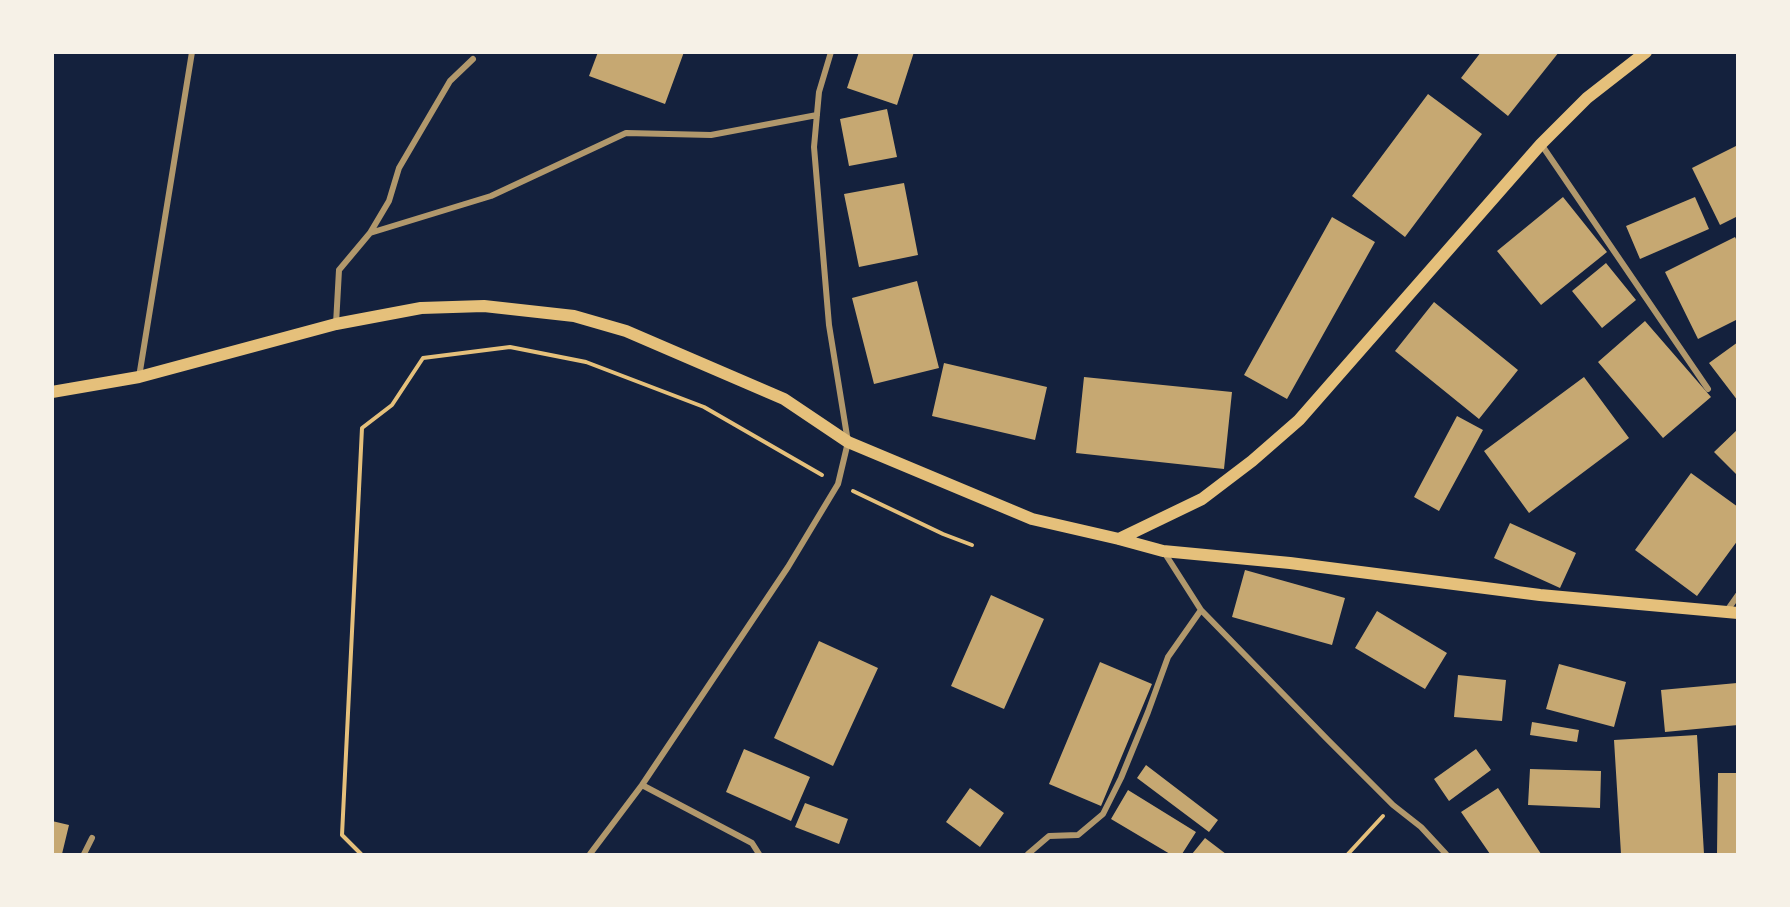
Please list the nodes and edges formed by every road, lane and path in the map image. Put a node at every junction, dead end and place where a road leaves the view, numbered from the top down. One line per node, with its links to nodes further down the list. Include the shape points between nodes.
1 (192, 52): 9 (street)
2 (831, 52): 5 (street, via 819,92)
3 (1646, 52): 6 (main road, via 1587,98)
4 (473, 59): 7 (street, via 450,81 399,168 389,201)
5 (817, 115): 7 (street, via 711,135 626,133 491,196); 12 (street, via 814,147 829,325)
6 (1541, 144): 10 (street); 14 (main road, via 1299,420 1202,499)
7 (370, 233): 8 (street, via 339,270)
8 (336, 324): 9 (main road); 12 (main road, via 421,308 483,306 574,316 626,331 784,399)
9 (139, 377): 11 (main road)
10 (1708, 389)
11 (52, 392)
12 (848, 442): 13 (street); 14 (main road, via 1032,519)
13 (838, 484): 15 (path); 20 (street, via 788,567); 24 (path, via 704,407 586,362 510,347 423,358 392,405 362,428 342,836)
14 (1119, 539): 16 (main road)
15 (972, 545)
16 (1163, 551): 18 (street); 19 (main road)
17 (1737, 595): 19 (street)
18 (1201, 610): 21 (street); 27 (street, via 1168,657 1103,814 1078,835 1048,836)
19 (1731, 613)
20 (642, 785): 25 (street); 26 (street, via 752,843)
21 (1393, 805): 28 (path); 29 (street, via 1422,827)
22 (92, 838): 23 (street)
23 (84, 855)
24 (361, 855)
25 (590, 855)
26 (759, 855)
27 (1028, 855)
28 (1348, 855)
29 (1446, 855)

